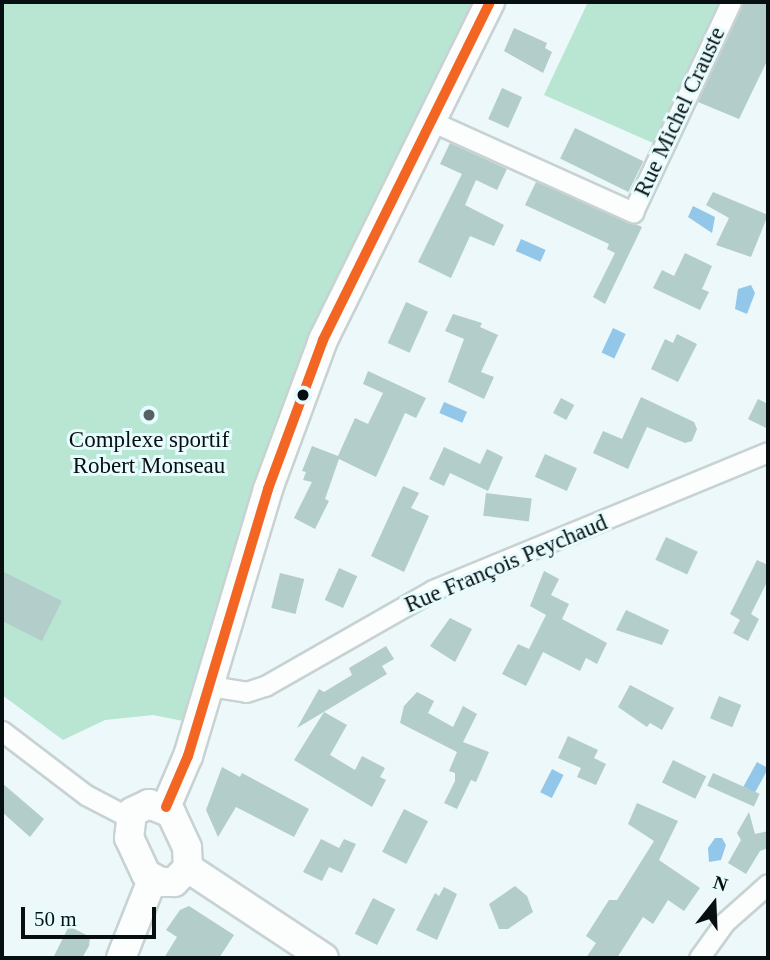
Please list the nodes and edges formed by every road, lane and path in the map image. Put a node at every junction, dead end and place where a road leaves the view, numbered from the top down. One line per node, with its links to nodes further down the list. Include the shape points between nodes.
1 (490, 2): 3 (street)
2 (731, 2): 3 (street, Rue Michel Crauste, via 633,212)
3 (431, 121): 5 (street, via 323,340 268,489)
4 (768, 452): 5 (street, Rue François Peychaud, via 433,590 265,685 246,692)
5 (210, 686): 7 (street, via 178,786)
6 (2, 731): 8 (street, via 86,795)
7 (166, 807): 8 (street, via 141,806); 9 (street, via 187,848)
8 (130, 818): 10 (street, via 129,838)
9 (188, 868): 10 (street, via 174,882); 13 (street)
10 (152, 880): 12 (street)
11 (768, 884): 14 (street, via 725,922)
12 (121, 958)
13 (324, 958)
14 (699, 958)

